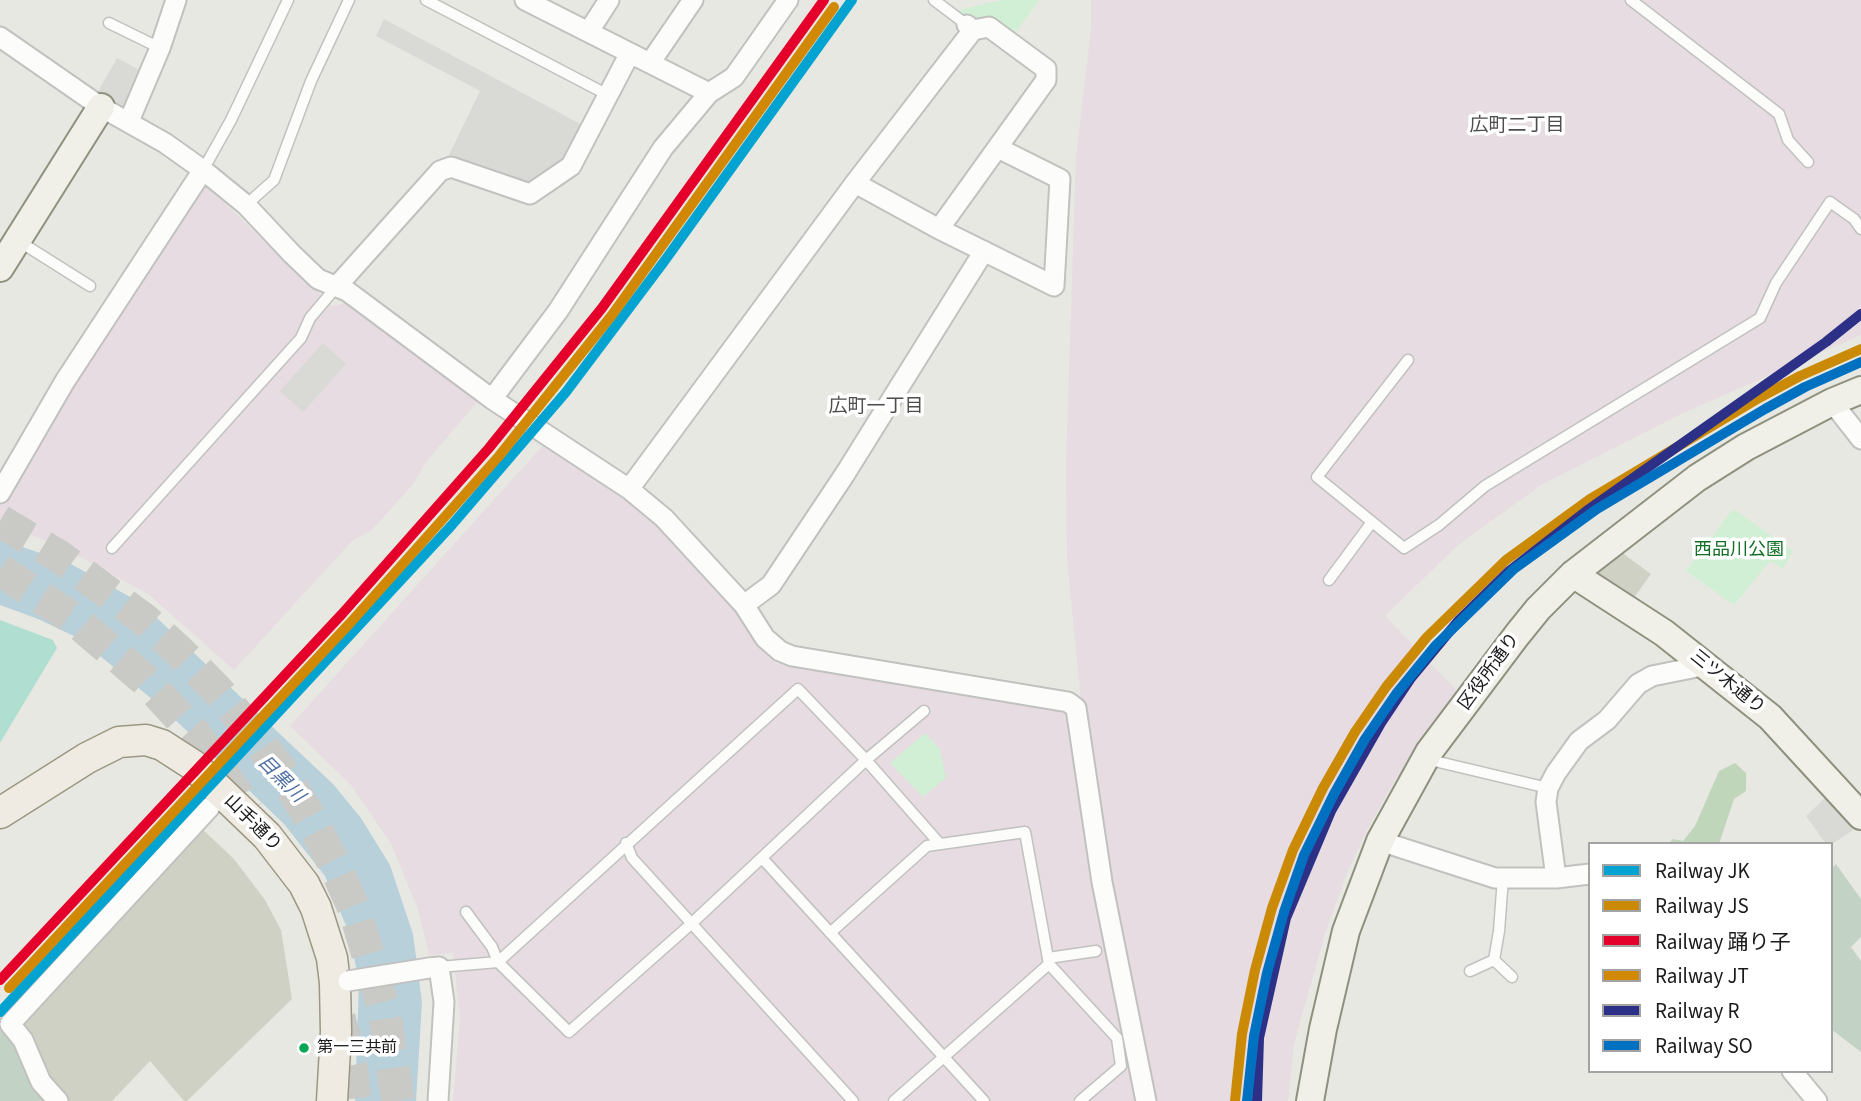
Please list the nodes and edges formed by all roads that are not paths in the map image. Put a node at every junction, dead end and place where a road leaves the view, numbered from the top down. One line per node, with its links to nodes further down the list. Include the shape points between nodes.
1 (288, 0): 24 (lane)
2 (349, 0): 26 (lane, via 274,180)
3 (426, 0): 19 (lane)
4 (525, 0): 13 (street)
5 (609, 0): 13 (street)
6 (693, 0): 17 (street)
7 (788, 0): 18 (street, via 734,77)
8 (934, 0): 12 (lane)
9 (1631, 0): 23 (lane, via 1779,114 1788,140)
10 (171, 1): 15 (street)
11 (109, 23): 15 (lane)
12 (970, 28): 22 (street, via 989,27 1046,69 1046,80); 25 (street)
13 (589, 31): 16 (street)
14 (0, 37): 20 (street)
15 (160, 48): 21 (street)
16 (630, 52): 17 (street); 19 (street)
17 (650, 62): 18 (street)
18 (709, 93): 36 (street, via 663,148 558,311)
19 (608, 95): 33 (street, via 571,166 530,194 451,167 440,171)
20 (101, 107): 21 (street); 29 (street)
21 (129, 121): 24 (street)
22 (998, 148): 27 (street); 30 (street, via 1060,178 1054,286)
23 (1808, 162)
24 (203, 170): 26 (street); 40 (street, via 65,381)
25 (855, 183): 27 (street); 39 (street)
26 (246, 205): 33 (street, via 309,271)
27 (939, 229): 30 (street)
28 (1861, 229): 41 (lane, via 1830,202 1776,283 1760,318 1485,486 1404,548)
29 (17, 240): 31 (street); 32 (lane)
30 (984, 251): 45 (street, via 771,585)
31 (0, 268)
32 (90, 286)
33 (337, 286): 36 (street); 42 (lane, via 310,318 301,338)
34 (1408, 360): 41 (lane, via 1317,477)
35 (1861, 390): 37 (street, 区役所通り)
36 (492, 398): 39 (street)
37 (1832, 402): 38 (street); 43 (street, 区役所通り, via 1698,478)
38 (1861, 439)
39 (629, 489): 45 (street, via 664,518)
40 (0, 493)
41 (1372, 522): 44 (lane)
42 (112, 548)
43 (1573, 574): 46 (street, 三ツ木通り); 48 (street, 区役所通り, via 1517,635)
44 (1329, 580)
45 (744, 605): 83 (street, via 765,638 792,656 1006,690 1068,702 1076,708 1102,882)
46 (1707, 665): 50 (street, via 1652,676 1638,684 1607,720 1579,741); 52 (street, 三ツ木通り, via 1770,716)
47 (924, 711): 49 (lane)
48 (1425, 759): 50 (lane); 55 (street, 区役所通り)
49 (866, 760): 56 (lane, via 798,688); 57 (lane); 58 (lane)
50 (1548, 788): 61 (street)
51 (210, 807): 54 (main road, 山手通り, via 167,768 156,761 134,758 98,773); 75 (street, via 10,1024 23,1040 41,1082); 76 (main road, 山手通り, via 273,869 290,894 308,938 317,998)
52 (1859, 811)
53 (0, 813): 72 (main road, 山手通り, via 106,747 132,740 162,745 193,765 286,859 316,908)
54 (0, 834)
55 (1380, 841): 60 (street); 84 (street, 区役所通り, via 1346,931)
56 (626, 843): 63 (lane, via 632,858); 68 (lane)
57 (939, 843): 64 (lane, via 927,846); 67 (lane, via 1025,832)
58 (762, 858): 63 (lane); 64 (lane)
59 (1588, 874): 61 (street)
60 (1503, 878): 61 (street); 66 (lane)
61 (1556, 878)
62 (466, 912): 68 (lane)
63 (691, 923): 68 (lane, via 569,1032); 79 (lane)
64 (830, 933): 73 (lane)
65 (1097, 951): 67 (lane)
66 (1494, 960): 70 (lane); 71 (lane)
67 (1048, 961): 73 (lane); 82 (lane, via 1117,1038 1121,1066)
68 (498, 962): 69 (lane)
69 (434, 968): 72 (street, bridge); 78 (street, via 444,1002)
70 (1470, 971)
71 (1512, 977)
72 (342, 982): 77 (main road, 山手通り)
73 (944, 1056): 80 (lane); 81 (lane)
74 (1795, 1073): 85 (street)
75 (58, 1101)
76 (313, 1101)
77 (332, 1101)
78 (438, 1101)
79 (853, 1101)
80 (894, 1101)
81 (984, 1101)
82 (1080, 1101)
83 (1146, 1101)
84 (1310, 1101)
85 (1817, 1101)

